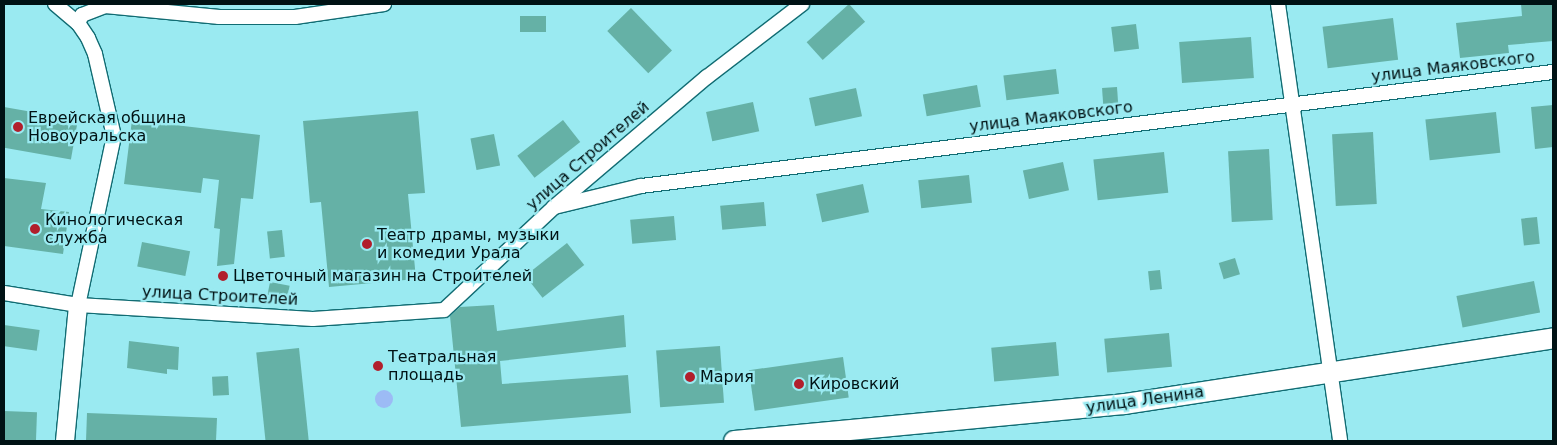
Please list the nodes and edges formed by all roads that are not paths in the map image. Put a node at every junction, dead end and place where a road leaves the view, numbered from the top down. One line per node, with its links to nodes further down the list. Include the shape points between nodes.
1 (55, 4): 5 (street)
2 (384, 4): 5 (street, via 295,17 218,17 104,6 82,15)
3 (802, 4): 8 (street, улица Строителей, via 707,77)
4 (1278, 4): 7 (street)
5 (78, 24): 10 (street, via 95,54 114,136)
6 (1553, 72): 7 (street, улица Маяковского)
7 (1293, 104): 8 (street, улица Маяковского, via 641,186); 12 (street)
8 (554, 207): 10 (street, улица Строителей, via 444,310 313,319)
9 (4, 293): 10 (street, улица Строителей)
10 (78, 305): 14 (street)
11 (1553, 338): 12 (main road, улица Ленина)
12 (1330, 372): 13 (main road, улица Ленина, via 1124,404); 16 (street)
13 (876, 434): 15 (main road, улица Ленина)
14 (65, 441)
15 (734, 441)
16 (1340, 441)

